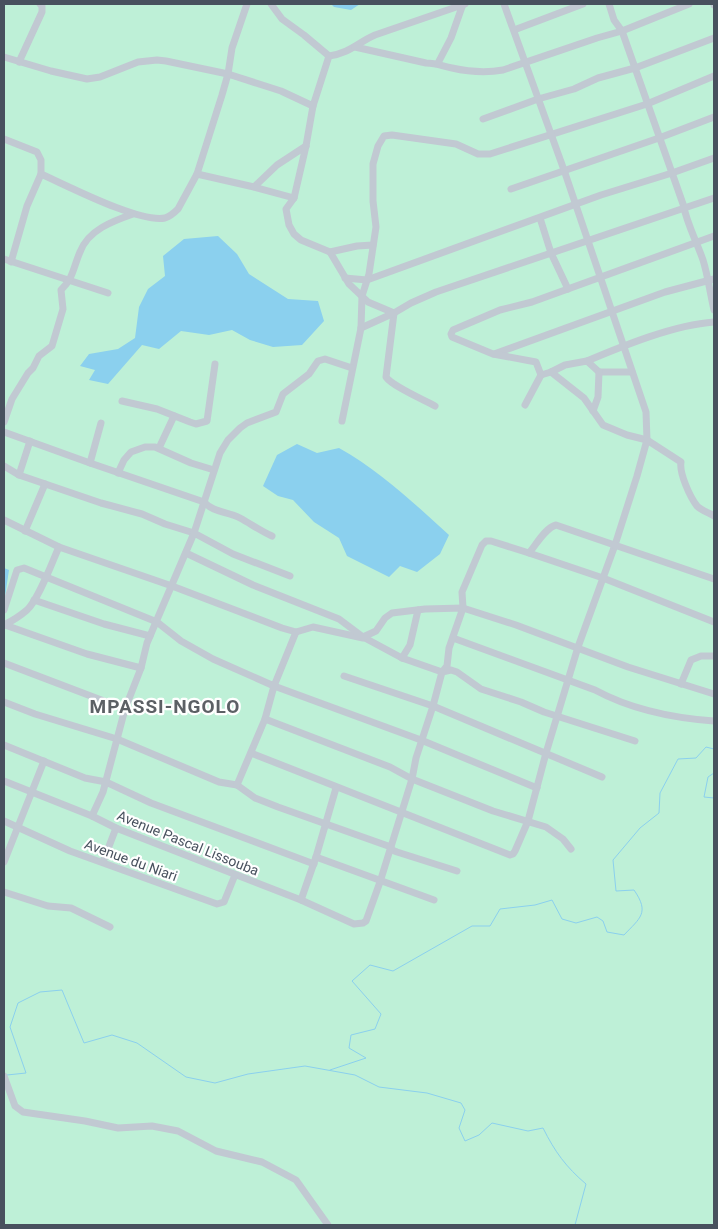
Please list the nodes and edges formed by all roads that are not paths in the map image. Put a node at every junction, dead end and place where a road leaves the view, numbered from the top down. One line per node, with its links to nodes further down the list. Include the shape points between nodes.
1 (40, 4): 15 (street, via 42,12)
2 (247, 4): 19 (street, via 232,48)
3 (271, 4): 13 (street, via 282,19)
4 (463, 4): 12 (street, via 365,39); 17 (street)
5 (504, 4): 9 (street)
6 (583, 4): 9 (street)
7 (609, 4): 10 (street)
8 (689, 4): 10 (street)
9 (514, 30): 16 (street)
10 (622, 31): 16 (street); 18 (street)
11 (714, 38): 18 (street)
12 (355, 48): 13 (street); 17 (street)
13 (329, 56): 23 (street)
14 (4, 57): 15 (street)
15 (20, 62): 19 (street, via 87,79 138,62 157,60)
16 (526, 62): 17 (street, via 490,72 461,70); 21 (street)
17 (438, 63)
18 (635, 68): 21 (street); 22 (street)
19 (228, 74): 23 (street, via 281,91); 34 (street)
20 (714, 76): 22 (street)
21 (538, 99): 25 (street); 26 (street)
22 (647, 104): 26 (street); 27 (street)
23 (313, 106): 29 (street)
24 (714, 117): 27 (street)
25 (482, 119)
26 (551, 134): 31 (street); 46 (street, via 484,155 456,144 384,136 373,164 376,227)
27 (659, 138): 31 (street); 32 (street)
28 (4, 139): 33 (street, via 37,152 41,160)
29 (306, 146): 35 (street, via 277,165); 37 (street)
30 (714, 158): 32 (street)
31 (564, 170): 36 (street); 39 (street)
32 (672, 173): 39 (street); 40 (street)
33 (41, 174): 41 (street); 49 (street)
34 (197, 174): 35 (street); 41 (street, via 174,214 163,218)
35 (254, 187): 37 (street)
36 (511, 189)
37 (294, 198): 47 (street, via 286,209 294,234)
38 (714, 198): 40 (street)
39 (576, 205): 42 (street); 44 (street)
40 (684, 209): 44 (street); 45 (street, via 686,221)
41 (132, 214): 54 (street, via 106,224 88,240 80,252)
42 (540, 218): 48 (street); 52 (street)
43 (714, 236): 45 (street)
44 (588, 241): 48 (street); 50 (street)
45 (697, 242): 50 (street); 53 (street)
46 (373, 245): 47 (street); 52 (street)
47 (330, 252): 51 (street)
48 (551, 253): 55 (street); 60 (street, via 436,292)
49 (7, 261): 54 (street)
50 (600, 277): 55 (street); 59 (street)
51 (345, 278): 52 (street); 57 (street)
52 (367, 280): 57 (street)
53 (711, 280): 58 (street); 59 (street, via 665,292)
54 (70, 281): 56 (street); 78 (street, via 62,290 63,309 52,346 39,356 28,373)
55 (568, 289): 64 (street, via 500,310 451,332 452,337)
56 (108, 293)
57 (362, 296): 60 (street); 62 (street)
58 (714, 310)
59 (611, 312): 63 (street); 64 (street)
60 (394, 313): 62 (street); 74 (street, via 386,377)
61 (714, 322): 63 (street, via 691,325)
62 (361, 328): 67 (street)
63 (623, 346): 65 (street); 70 (street)
64 (493, 354): 71 (street, via 536,362)
65 (587, 361): 68 (street, via 565,365); 69 (street)
66 (215, 364): 76 (street, via 207,421 196,424)
67 (352, 368): 77 (street); 86 (street, via 325,359 318,360 309,374 286,391 276,412 247,423 228,440)
68 (551, 372): 71 (street); 75 (street, via 584,398)
69 (599, 372): 70 (street); 75 (street, via 598,398)
70 (632, 372): 81 (street, via 646,412)
71 (541, 375): 73 (street)
72 (122, 401): 76 (street)
73 (525, 405)
74 (435, 406)
75 (593, 411): 81 (street, via 603,425)
76 (174, 416): 83 (street)
77 (342, 420)
78 (4, 422)
79 (101, 423): 84 (street)
80 (4, 432): 82 (street)
81 (647, 440): 91 (street, via 681,462 685,482 698,506); 96 (street)
82 (30, 441): 84 (street); 88 (street)
83 (159, 448): 86 (street); 87 (street, via 131,452)
84 (90, 464): 87 (street)
85 (4, 466): 88 (street)
86 (214, 470): 90 (street)
87 (118, 473): 90 (street)
88 (19, 475): 89 (street)
89 (45, 484): 93 (street); 94 (street)
90 (204, 502): 94 (street); 95 (street, via 210,509 240,518)
91 (714, 516)
92 (4, 520): 93 (street)
93 (24, 531): 97 (street)
94 (194, 533): 98 (street); 100 (street, via 233,554)
95 (272, 536)
96 (615, 545): 99 (street, via 556,525); 102 (street); 103 (street)
97 (59, 547): 101 (street); 104 (street)
98 (186, 553): 104 (street); 115 (street, via 253,585 339,619)
99 (530, 553): 102 (street); 106 (street, via 491,541 482,545 462,592)
100 (290, 576)
101 (46, 578): 105 (street); 107 (street, via 24,568 18,569); 110 (street)
102 (603, 578): 111 (street); 118 (street)
103 (714, 579)
104 (172, 586): 110 (street); 113 (street)
105 (34, 600): 112 (street, via 28,610); 114 (street)
106 (463, 608): 108 (street); 116 (street); 118 (street)
107 (4, 610)
108 (418, 610): 115 (street, via 388,615 376,631); 120 (street, via 410,644)
109 (4, 614): 112 (street)
110 (157, 622): 114 (street); 127 (street, via 181,641 213,659)
111 (714, 622)
112 (4, 625): 122 (street, via 88,654)
113 (296, 632): 117 (street, via 313,627); 127 (street)
114 (150, 636): 122 (street)
115 (363, 637): 117 (street)
116 (453, 638): 123 (street, via 447,666); 125 (street)
117 (371, 640): 120 (street)
118 (578, 647): 125 (street); 126 (street)
119 (714, 656): 126 (street, via 691,660)
120 (402, 658): 123 (street)
121 (4, 663): 131 (street)
122 (141, 668): 131 (street)
123 (442, 672): 130 (street); 132 (street, via 457,672 481,689)
124 (344, 676): 130 (street)
125 (568, 680): 132 (street); 134 (street, via 613,700 647,710 680,719)
126 (681, 684): 128 (street)
127 (274, 686): 133 (street); 136 (street)
128 (714, 694)
129 (4, 702): 135 (street)
130 (433, 706): 136 (street); 139 (street)
131 (125, 709): 135 (street)
132 (557, 715): 137 (street); 139 (street)
133 (265, 719): 140 (street); 143 (street, via 390,767)
134 (714, 721)
135 (118, 739): 145 (street); 146 (street, via 219,782)
136 (421, 740): 143 (street); 148 (street)
137 (635, 742)
138 (4, 744): 141 (street)
139 (546, 753): 142 (street); 148 (street)
140 (251, 754): 146 (street); 147 (street)
141 (44, 761): 145 (street, via 84,778); 149 (street)
142 (602, 777)
143 (412, 779): 150 (street); 152 (street, via 493,811)
144 (4, 781): 149 (street, Avenue Pascal Lissouba)
145 (106, 782): 151 (street); 160 (street, via 152,803)
146 (237, 785): 154 (street, via 255,798)
147 (336, 788): 150 (street); 154 (street)
148 (537, 788): 152 (street)
149 (32, 792): 151 (street, Avenue Pascal Lissouba); 155 (street)
150 (402, 812): 152 (street, via 510,855 515,851); 157 (street)
151 (92, 816): 156 (street, Avenue Pascal Lissouba)
152 (528, 820): 158 (street, via 556,832)
153 (4, 822): 155 (street, Avenue du Niari)
154 (326, 824): 157 (street); 160 (street)
155 (18, 827): 159 (street); 161 (street, Avenue du Niari)
156 (116, 828): 161 (street); 163 (street, Avenue Pascal Lissouba)
157 (391, 847): 162 (street, via 397,852); 164 (street)
158 (572, 849)
159 (4, 858)
160 (315, 860): 164 (street); 166 (street)
161 (103, 862): 163 (street, Avenue du Niari, via 216,904 224,902)
162 (457, 871)
163 (235, 874): 166 (street, Avenue Pascal Lissouba)
164 (380, 882): 166 (street, Avenue Pascal Lissouba, via 363,923 354,924); 167 (street)
165 (4, 892): 168 (street, via 48,906 71,908)
166 (301, 900)
167 (434, 900)
168 (110, 927)
169 (4, 1076): 170 (street, via 15,1106 23,1112 118,1128 152,1126 178,1131 216,1151 262,1162 296,1180)
170 (328, 1225)

